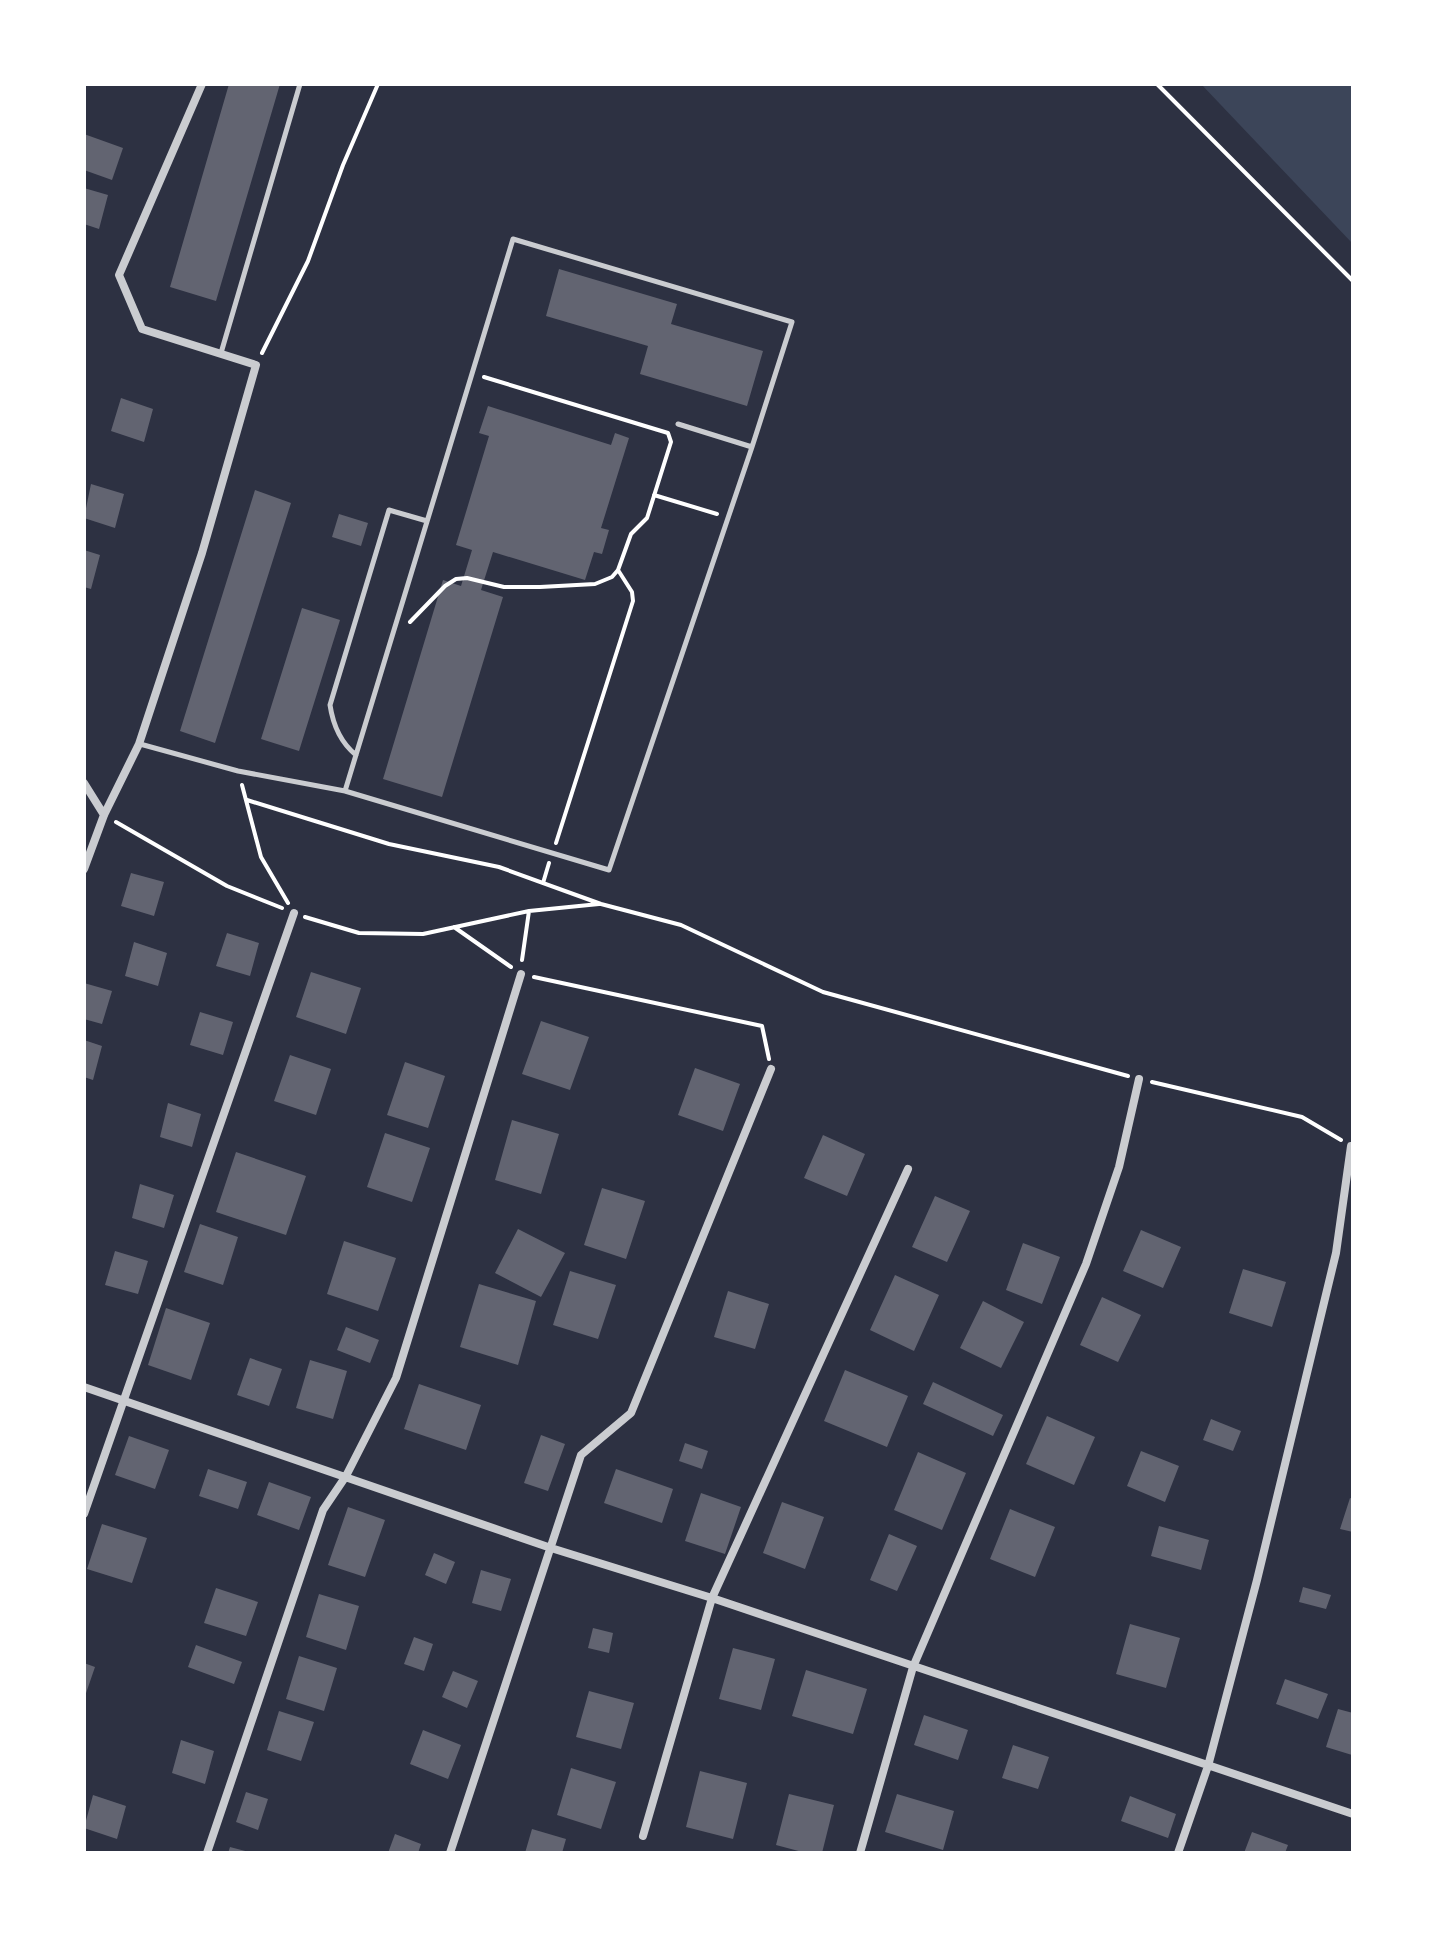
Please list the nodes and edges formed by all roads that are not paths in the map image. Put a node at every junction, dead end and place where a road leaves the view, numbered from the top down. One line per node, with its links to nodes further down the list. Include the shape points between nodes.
1 (202, 84): 3 (street, via 119,275 142,329)
2 (300, 84): 3 (lane)
3 (221, 354): 7 (street, via 256,365)
4 (678, 424): 5 (lane)
5 (752, 447): 6 (lane, via 792,322 513,239); 10 (lane, via 609,870)
6 (427, 521): 8 (lane); 8 (lane, via 389,510 330,705 341,738)
7 (139, 744): 10 (lane, via 238,771); 11 (street)
8 (356, 755): 10 (lane)
9 (84, 783): 11 (street)
10 (345, 791)
11 (104, 815): 12 (street)
12 (84, 869)
13 (294, 913): 20 (street)
14 (521, 974): 21 (street, via 396,1378)
15 (771, 1069): 23 (street, via 631,1413 581,1455)
16 (1139, 1079): 25 (street, via 1119,1167 1086,1264)
17 (1351, 1146): 26 (street, via 1336,1253)
18 (908, 1169): 24 (street)
19 (84, 1387): 20 (street)
20 (122, 1401): 21 (street); 22 (street)
21 (346, 1476): 23 (street); 29 (street, via 323,1510)
22 (84, 1514)
23 (551, 1548): 24 (street); 30 (street)
24 (712, 1598): 25 (street); 28 (street)
25 (913, 1667): 26 (street); 31 (street)
26 (1208, 1766): 27 (street); 32 (street)
27 (1353, 1814)
28 (643, 1836)
29 (207, 1853)
30 (450, 1853)
31 (860, 1853)
32 (1178, 1853)

